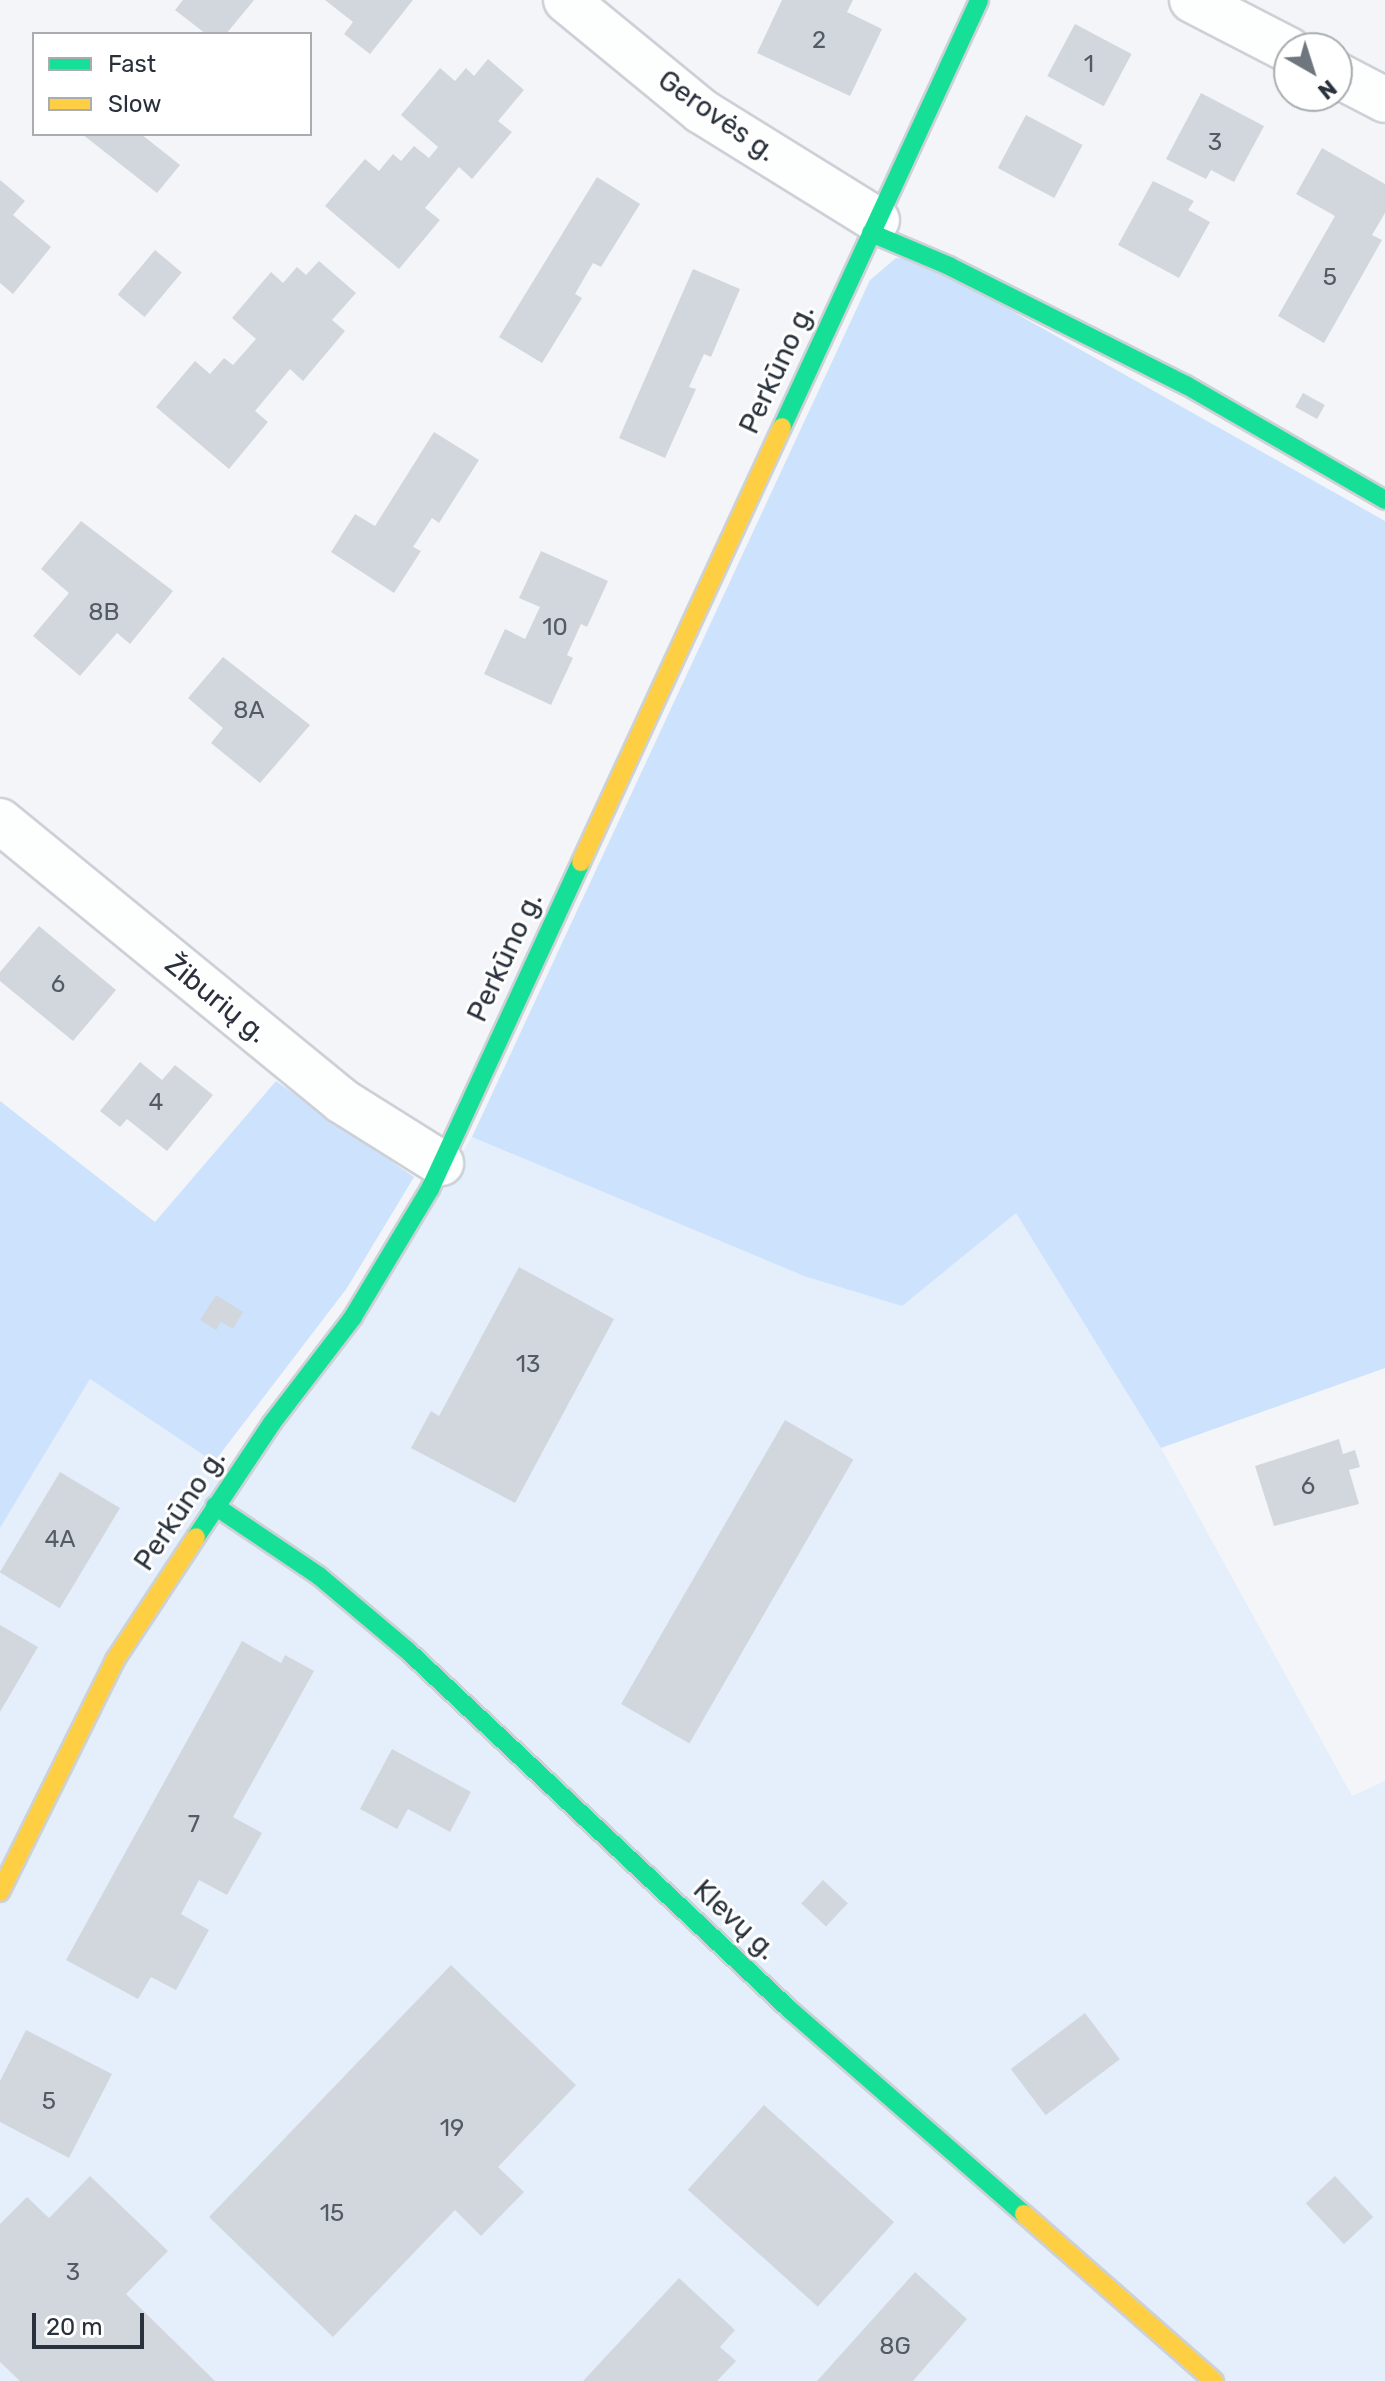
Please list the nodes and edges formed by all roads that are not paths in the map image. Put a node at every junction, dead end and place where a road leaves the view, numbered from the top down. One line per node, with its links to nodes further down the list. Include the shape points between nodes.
1 (566, 0): 7 (street, Gerovės g., via 701,111)
2 (979, 0): 7 (street, Perkūno g.)
3 (1192, 0): 4 (street)
4 (1273, 42)
5 (1353, 83): 6 (street)
6 (1385, 100)
7 (874, 226): 8 (street, via 1186,385); 10 (street, Perkūno g.)
8 (1385, 500)
9 (0, 821): 10 (street, Žiburių g., via 342,1101)
10 (441, 1163): 11 (street, Perkūno g., via 353,1317)
11 (215, 1506): 12 (street, Perkūno g., via 115,1660); 13 (street, Klevų g., via 319,1576 408,1651 790,2010)
12 (0, 1892)
13 (1214, 2381)

